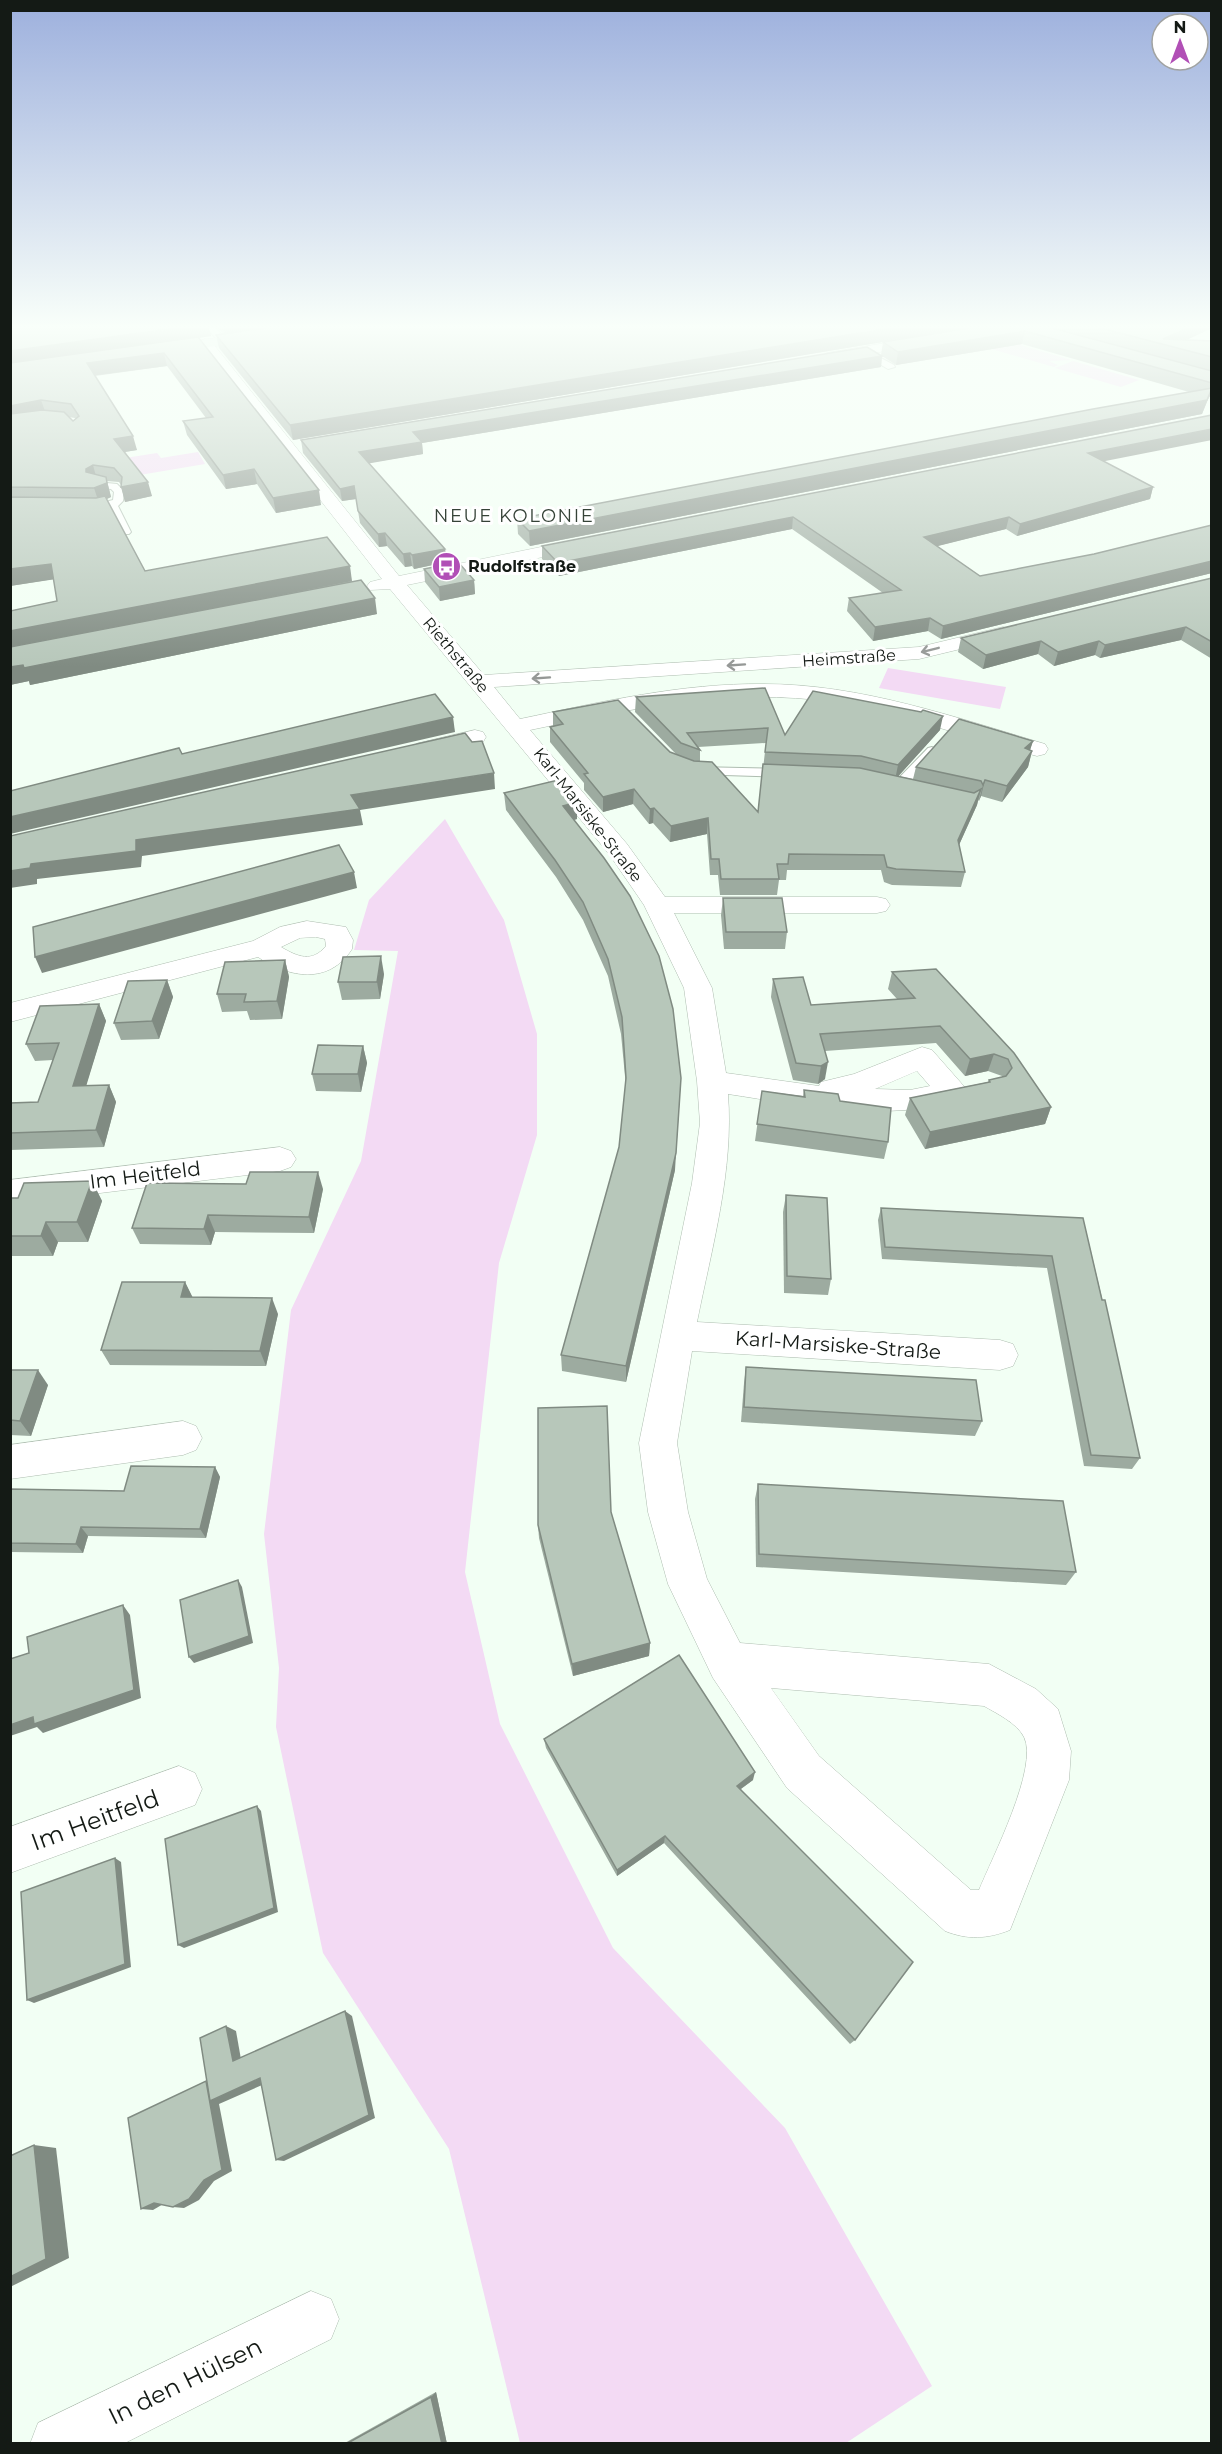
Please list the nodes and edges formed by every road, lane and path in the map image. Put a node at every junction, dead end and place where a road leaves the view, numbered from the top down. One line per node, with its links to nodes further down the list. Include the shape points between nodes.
1 (280, 439): 3 (street)
2 (310, 444): 3 (street)
3 (287, 448): 9 (street)
4 (97, 485): 5 (lane, via 114,486 119,491 118,501)
5 (113, 505): 6 (lane); 7 (lane)
6 (71, 508)
7 (126, 532)
8 (603, 540): 9 (street)
9 (395, 583): 10 (street); 12 (street, Riethstraße)
10 (360, 589)
11 (1020, 628): 12 (street, Heimstraße, one-way to 12, via 919,653)
12 (478, 682): 14 (street, Riethstraße)
13 (955, 725): 14 (street, via 921,714 812,694 766,690 704,694 625,711); 16 (street); 20 (lane)
14 (517, 726): 21 (street, Karl-Marsiske-Straße, via 618,849)
15 (475, 737): 17 (street)
16 (1037, 749)
17 (405, 753)
18 (686, 767): 19 (lane, via 698,771)
19 (799, 774)
20 (899, 786)
21 (657, 904): 22 (street); 25 (street, Karl-Marsiske-Straße, via 698,988)
22 (877, 905)
23 (262, 947): 24 (street)
24 (10, 1013)
25 (712, 1081): 26 (street); 29 (street, Karl-Marsiske-Straße, via 715,1122 708,1183)
26 (809, 1095): 26 (street, via 910,1101 966,1089 922,1057 861,1083)
27 (280, 1159): 28 (street, Im Heitfeld)
28 (10, 1192)
29 (676, 1335): 30 (street, Karl-Marsiske-Straße); 33 (street, Karl-Marsiske-Straße, via 658,1443 668,1512 688,1584)
30 (1000, 1355)
31 (183, 1438): 32 (street)
32 (10, 1462)
33 (728, 1664): 33 (street, Karl-Marsiske-Straße, via 803,1772 962,1914 993,1913 1047,1780 1049,1751 1043,1724 1021,1704 989,1685)
34 (180, 1789): 35 (street, Im Heitfeld)
35 (10, 1850)
36 (311, 2319): 37 (street, In den Hülsen)
37 (59, 2444)

